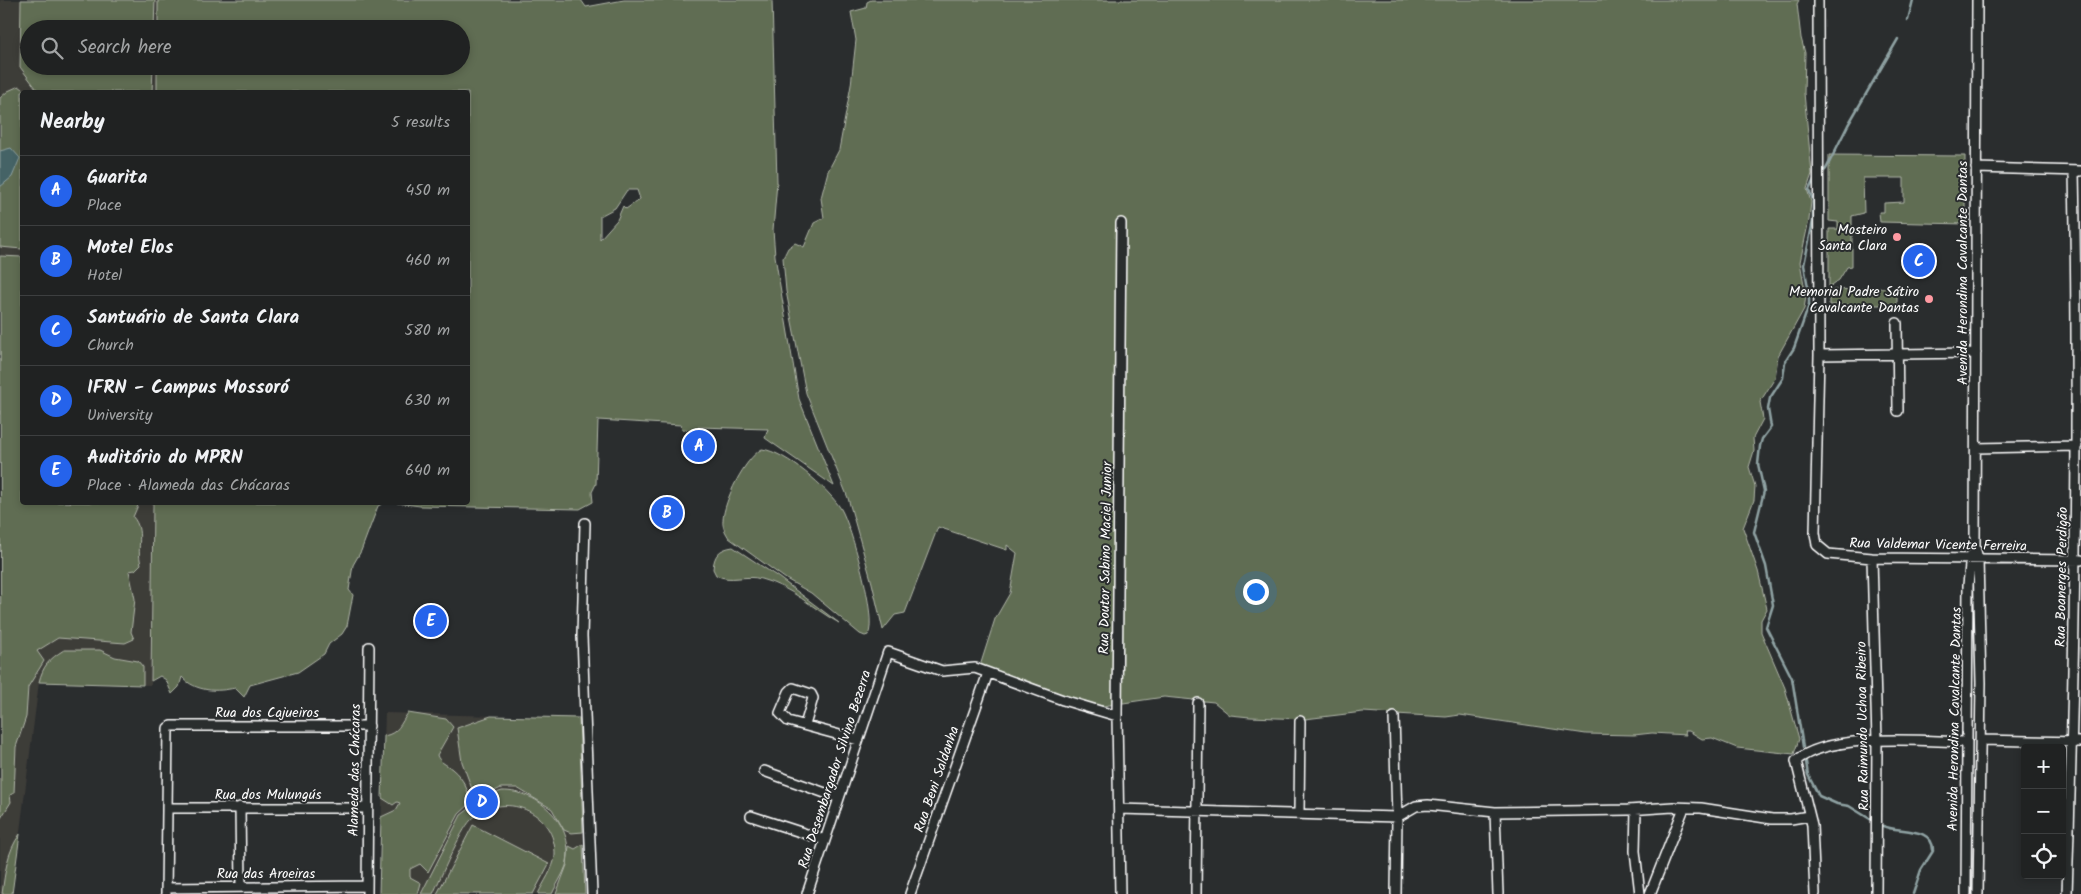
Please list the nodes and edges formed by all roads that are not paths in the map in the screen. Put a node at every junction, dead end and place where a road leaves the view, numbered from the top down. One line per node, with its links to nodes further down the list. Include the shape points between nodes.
1 (1818, 0): 9 (street)
2 (1977, 0): 3 (street, Avenida Herondina Cavalcante Dantas)
3 (1976, 168): 4 (street); 8 (street, Avenida Herondina Cavalcante Dantas)
4 (2078, 171): 11 (street, Rua Boanerges Perdigão)
5 (1121, 223): 20 (street, Rua Doutor Sabino Maciel Junior)
6 (1897, 322): 7 (street)
7 (1897, 353): 8 (street); 9 (street); 10 (street)
8 (1976, 353): 12 (street, Avenida Herondina Cavalcante Dantas)
9 (1819, 355): 14 (street, Rua Valdemar Vicente Ferreira, via 1817,545 1823,552)
10 (1898, 411)
11 (2077, 446): 12 (street); 16 (street, Rua Boanerges Perdigão)
12 (1976, 448): 15 (street, Avenida Herondina Cavalcante Dantas)
13 (585, 523): 51 (street, via 582,636)
14 (1872, 558): 15 (street, Rua Valdemar Vicente Ferreira); 27 (street, Rua Raimundo Uchoa Ribeiro)
15 (1974, 559): 16 (street, Rua Valdemar Vicente Ferreira); 26 (street, Avenida Herondina Cavalcante Dantas); 29 (street, Avenida Herondina Cavalcante Dantas)
16 (2078, 560): 28 (street, Rua Boanerges Perdigão)
17 (369, 647): 24 (street, Alameda das Chácaras)
18 (988, 673): 20 (street); 25 (street, Rua Desembargador Silvino Bezerra, via 975,668 942,671 888,652); 53 (street, Rua Beni Saldanha)
19 (1198, 703): 38 (street)
20 (1117, 716): 37 (street, Rua Doutor Sabino Maciel Junior)
21 (1394, 717): 44 (street)
22 (1300, 721): 41 (street)
23 (805, 725): 25 (street)
24 (369, 726): 34 (street, Rua dos Cajueiros, via 171,726 167,730); 35 (street, Alameda das Chácaras)
25 (858, 740): 32 (street, Rua Desembargador Silvino Bezerra)
26 (1981, 740): 28 (street); 30 (street, Avenida Herondina Cavalcante Dantas)
27 (1877, 741): 29 (street); 43 (street, via 1820,747 1796,761); 62 (street, Rua Raimundo Uchoa Ribeiro)
28 (2076, 742): 65 (street, Rua Boanerges Perdigão)
29 (1966, 746): 30 (street); 63 (street, Avenida Herondina Cavalcante Dantas)
30 (1981, 750): 64 (street, Avenida Herondina Cavalcante Dantas)
31 (764, 771): 32 (street)
32 (839, 798): 45 (street, Rua Desembargador Silvino Bezerra)
33 (240, 807): 34 (street, Rua dos Mulungús); 35 (street, Rua dos Mulungús); 47 (street)
34 (168, 808): 49 (street)
35 (367, 808): 48 (street, Alameda das Chácaras)
36 (1684, 808): 39 (street); 43 (street, via 1772,819); 60 (street)
37 (1119, 809): 38 (street); 46 (street, Rua Doutor Sabino Maciel Junior)
38 (1199, 810): 41 (street); 56 (street)
39 (1636, 810): 40 (street); 59 (street, via 1634,851)
40 (1495, 812): 44 (street, via 1424,805); 58 (street)
41 (1299, 813): 44 (street)
42 (751, 816): 45 (street)
43 (1809, 816): 61 (street)
44 (1397, 817): 57 (street)
45 (825, 840): 52 (street, Rua Desembargador Silvino Bezerra)
46 (1120, 871): 54 (street); 55 (street, Rua Doutor Sabino Maciel Junior)
47 (241, 887): 49 (street, Rua das Aroeiras); 50 (street, Rua das Aroeiras)
48 (367, 890): 50 (street, Rua das Aroeiras)
49 (166, 891)
50 (289, 891)
51 (592, 894)
52 (807, 894)
53 (910, 894)
54 (1112, 894)
55 (1120, 894)
56 (1196, 894)
57 (1396, 894)
58 (1498, 894)
59 (1640, 894)
60 (1650, 894)
61 (1815, 894)
62 (1876, 894)
63 (1966, 894)
64 (1978, 894)
65 (2067, 894)

